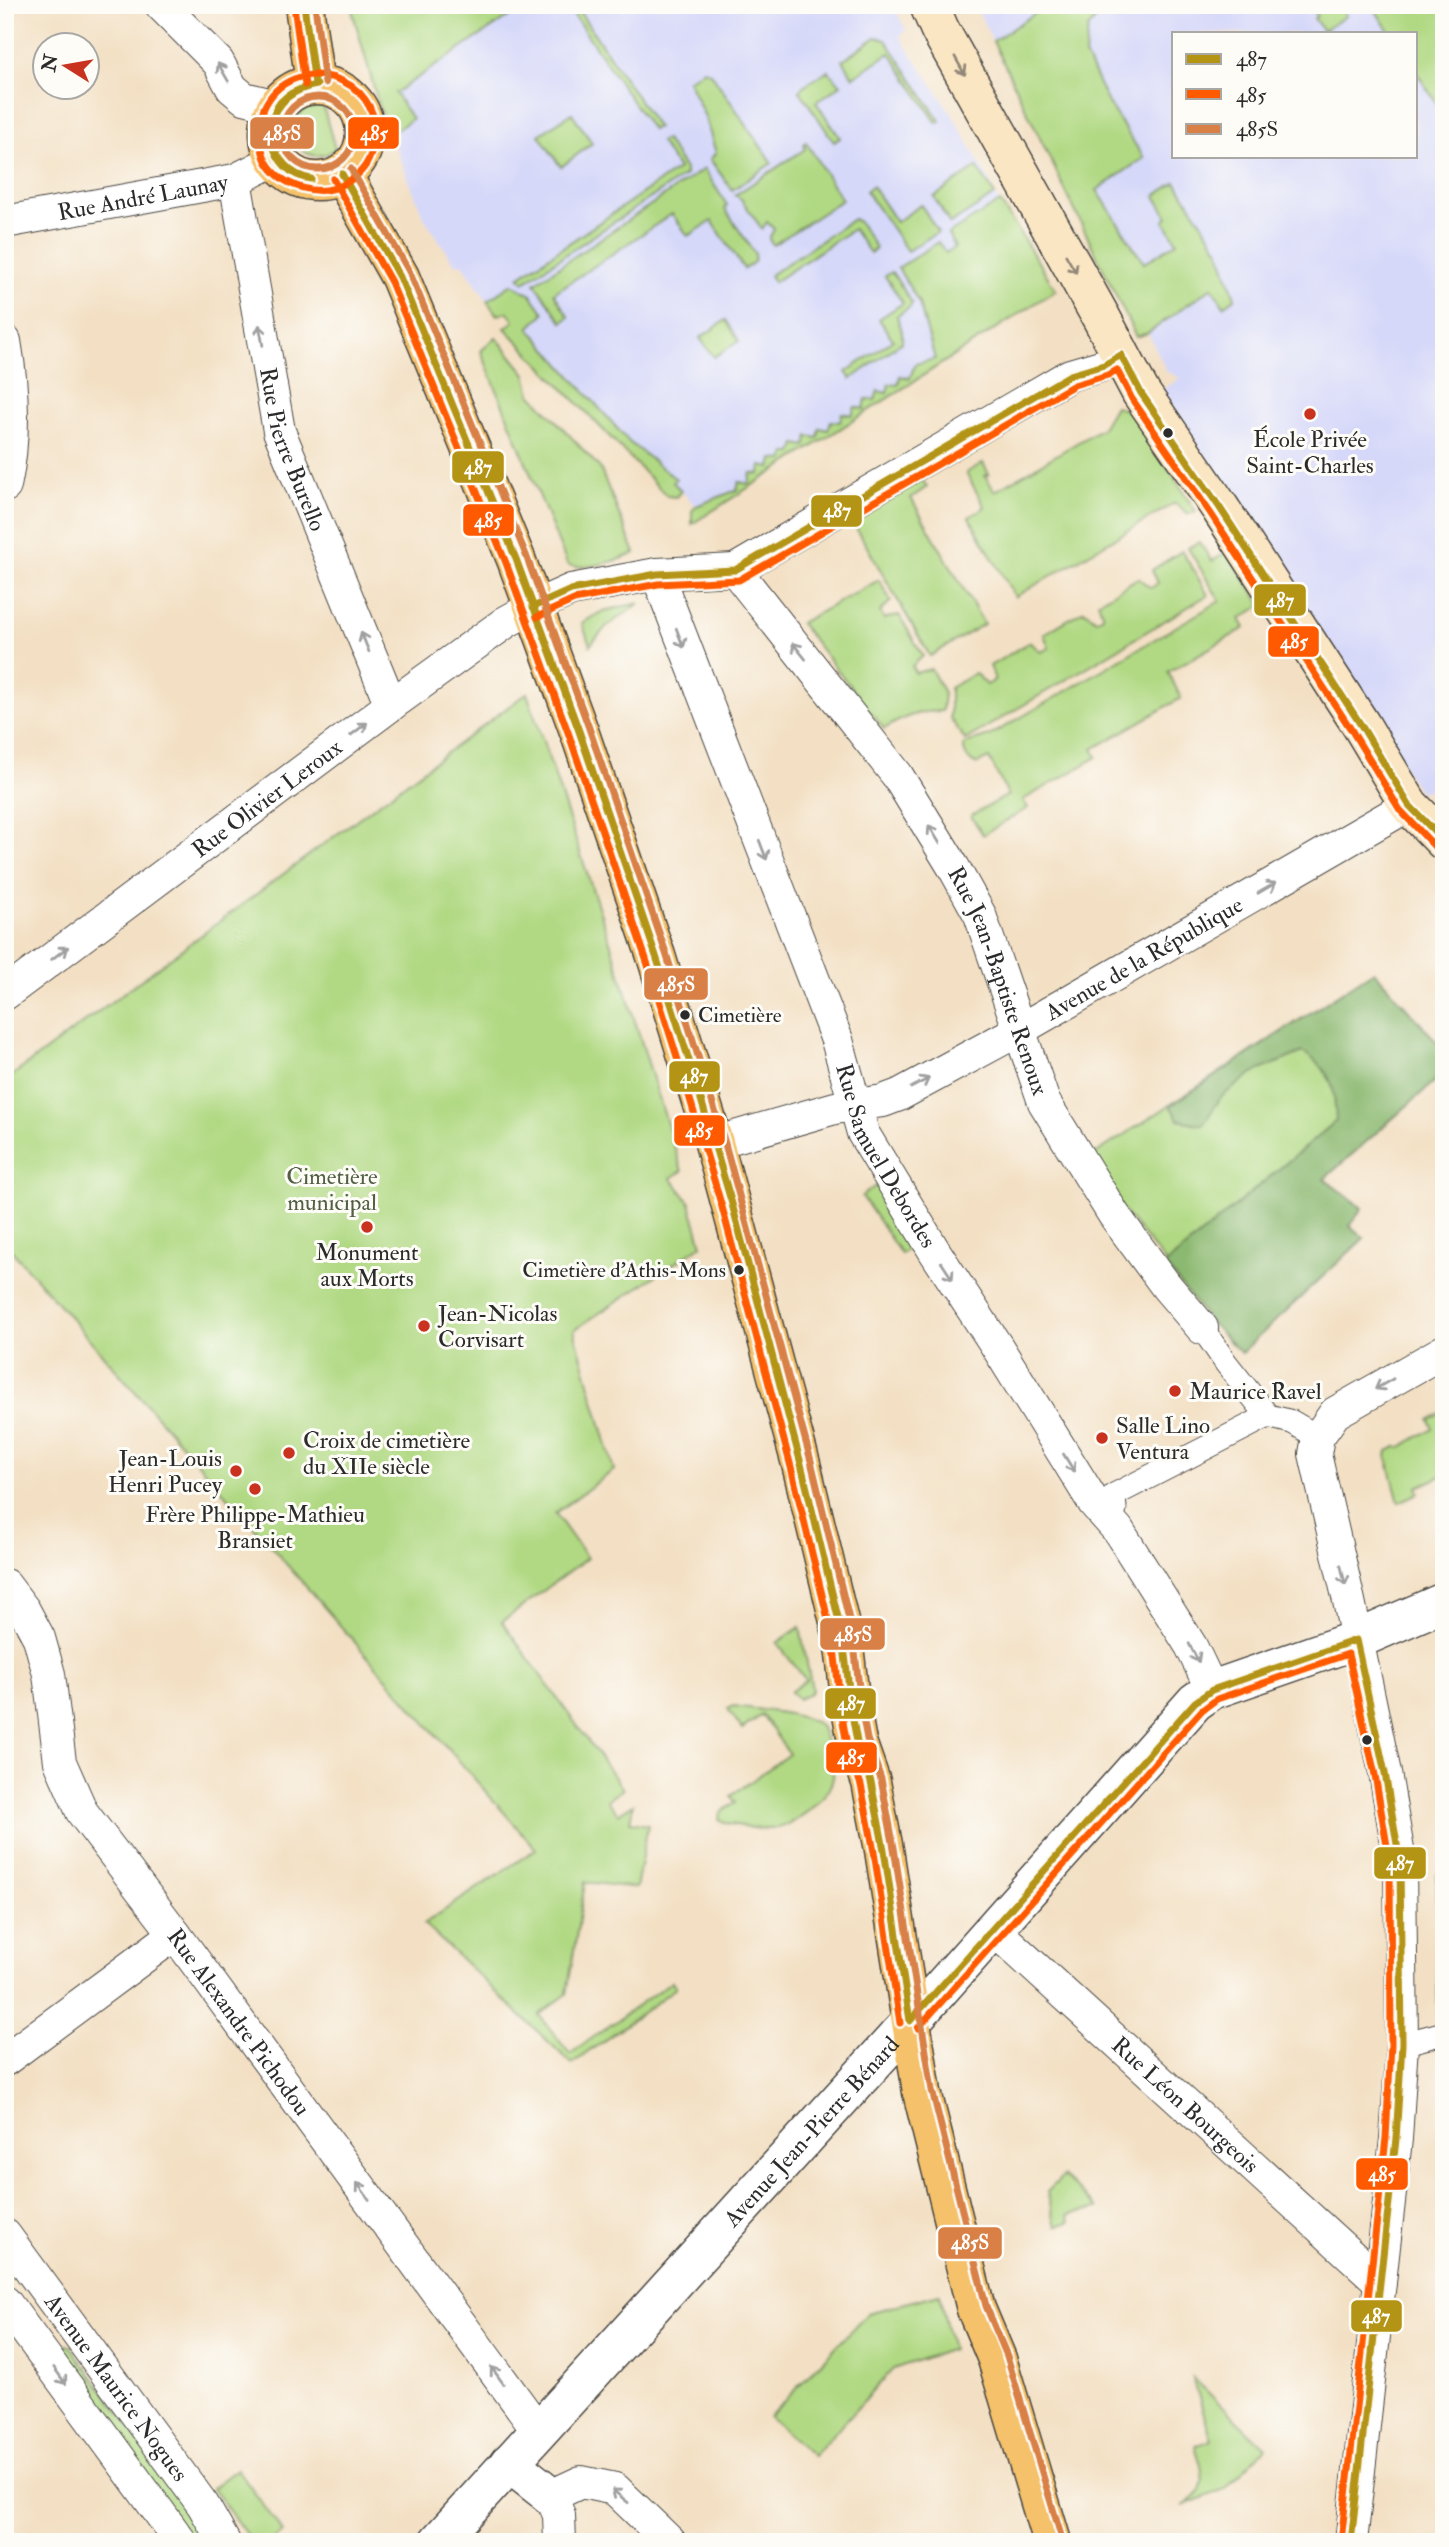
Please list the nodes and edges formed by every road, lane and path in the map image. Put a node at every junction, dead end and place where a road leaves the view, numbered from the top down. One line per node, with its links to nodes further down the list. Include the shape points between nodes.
1 (161, 5): 5 (street, one-way to 1, via 244,99 218,62)
2 (304, 5): 4 (main road)
3 (929, 5): 11 (main road, one-way to 11)
4 (315, 85): 5 (main road, via 297,88); 7 (main road, via 345,93 363,119 362,150)
5 (277, 106): 6 (main road, via 269,132)
6 (277, 159): 7 (main road, via 286,170 313,181); 8 (street, Rue André Launay)
7 (342, 174): 15 (main road, via 400,277)
8 (235, 180): 9 (street, Rue André Launay); 16 (street, Rue Pierre Burello, one-way to 8, via 279,431)
9 (5, 222)
10 (5, 341): 12 (street, via 11,373)
11 (1121, 355): 13 (street, via 1070,375); 17 (main road, via 1141,393 1220,508)
12 (5, 486)
13 (735, 570): 14 (street); 20 (street, Rue Jean-Baptiste Renoux, one-way to 13, via 980,915 897,775)
14 (657, 574): 15 (street, Rue Olivier Leroux, via 571,590); 21 (street, Rue Samuel Debordes, one-way to 21, via 838,1040)
15 (533, 607): 16 (street, Rue Olivier Leroux); 22 (main road, via 656,956)
16 (391, 705): 19 (street, Rue Olivier Leroux, one-way to 16)
17 (1409, 805): 18 (main road); 20 (street, Avenue de la République, one-way to 17)
18 (1444, 841)
19 (5, 994)
20 (1021, 1029): 21 (street, Avenue de la République, one-way to 20, via 899,1095); 23 (street, Rue Jean-Baptiste Renoux, via 1044,1102 1114,1215)
21 (856, 1105): 22 (street, Avenue de la République); 31 (street, Rue Samuel Debordes, one-way to 31, via 863,1133 935,1252 1094,1503 1118,1530 1191,1646)
22 (714, 1143): 34 (main road, via 843,1638 887,1761 925,1931)
23 (1202, 1328): 25 (street, Rue Jean-Baptiste Renoux)
24 (1444, 1351): 26 (street, one-way to 26, via 1335,1413)
25 (1268, 1416): 26 (street, via 1292,1422); 27 (street, via 1114,1495)
26 (1318, 1437): 30 (street, one-way to 30, via 1315,1454)
27 (1115, 1509)
28 (5, 1585): 33 (street, Rue Alexandre Pichodou, via 40,1638 60,1762 82,1812)
29 (1444, 1602): 30 (street)
30 (1356, 1640): 31 (street); 36 (street, via 1400,1862)
31 (1212, 1690): 32 (street, Avenue Jean-Pierre Bénard, via 1195,1702)
32 (992, 1928): 34 (street, Avenue Jean-Pierre Bénard); 39 (street, Rue Léon Bourgeois)
33 (175, 1934): 37 (street); 43 (street, Rue Alexandre Pichodou, one-way to 33)
34 (922, 2009): 43 (street, Avenue Jean-Pierre Bénard); 51 (main road, via 948,2098 996,2359)
35 (1444, 2033): 36 (street)
36 (1402, 2044): 39 (street)
37 (5, 2060)
38 (5, 2235): 41 (street, Avenue Maurice Nogues)
39 (1380, 2282): 52 (street)
40 (5, 2301): 42 (street, Avenue Maurice Nogues)
41 (59, 2310): 42 (street); 47 (street, Avenue Maurice Nogues, via 203,2505)
42 (17, 2340): 46 (street, Avenue Maurice Nogues, one-way to 46)
43 (538, 2430): 44 (street, Avenue Jean-Pierre Bénard)
44 (509, 2462): 45 (street); 48 (street, Avenue Jean-Pierre Bénard)
45 (551, 2496): 49 (street, via 559,2515); 50 (street, one-way to 45, via 615,2489 581,2482)
46 (181, 2542)
47 (224, 2542)
48 (438, 2542)
49 (559, 2542)
50 (670, 2542)
51 (1052, 2542)
52 (1351, 2542)

